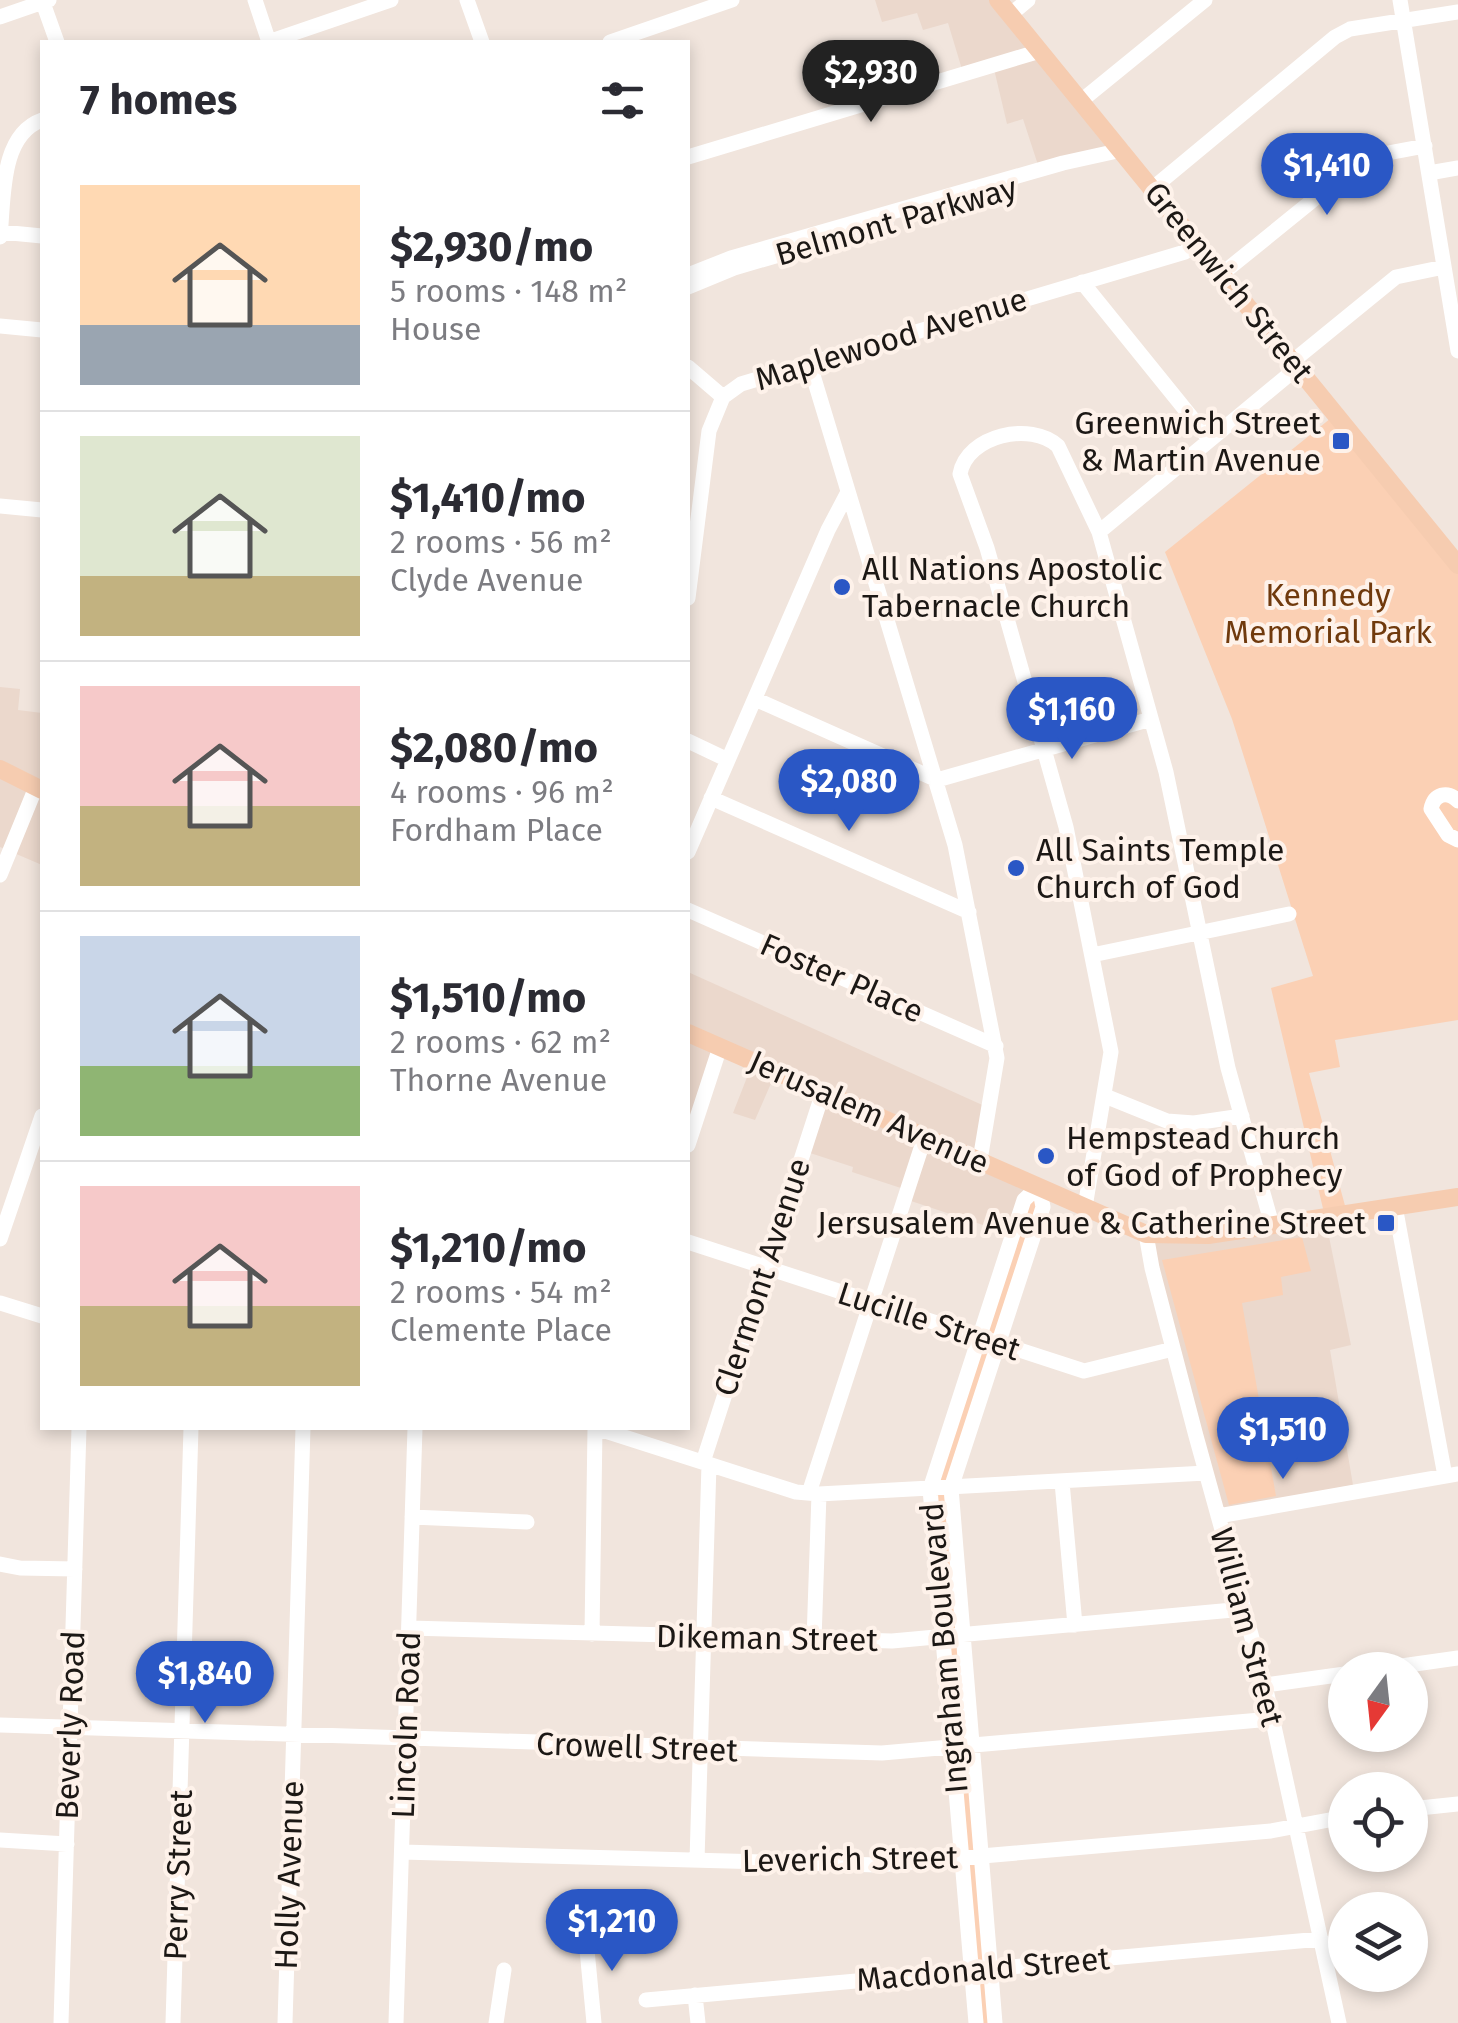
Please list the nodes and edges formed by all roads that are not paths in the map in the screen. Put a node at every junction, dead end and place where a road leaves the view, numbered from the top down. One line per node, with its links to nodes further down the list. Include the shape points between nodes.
1 (254, 0): 16 (street)
2 (391, 0): 17 (street)
3 (467, 0): 18 (street)
4 (679, 0): 13 (street)
5 (732, 0): 13 (street)
6 (1028, 0): 10 (street)
7 (1205, 0): 21 (street)
8 (1400, 0): 14 (street)
9 (45, 1): 12 (street); 15 (street)
10 (1004, 7): 20 (main road, Greenwich Street)
11 (1458, 12): 14 (street)
12 (0, 17)
13 (684, 17): 19 (street)
14 (1403, 20): 23 (street); 28 (street, via 1334,38)
15 (55, 40)
16 (268, 40)
17 (275, 40)
18 (481, 40)
19 (616, 40)
20 (1040, 51): 21 (main road, Greenwich Street); 25 (street)
21 (1081, 101): 24 (main road, Greenwich Street)
22 (40, 121): 29 (street, via 18,134)
23 (1425, 146): 27 (street); 35 (street, via 1360,162)
24 (1113, 153): 28 (main road, Greenwich Street); 32 (street, Belmont Parkway)
25 (690, 155)
26 (1458, 168): 27 (street)
27 (1429, 173): 33 (street)
28 (1152, 188): 31 (main road, Greenwich Street)
29 (0, 235): 30 (street)
30 (40, 236)
31 (1197, 241): 35 (main road, Greenwich Street); 36 (street, Maplewood Avenue, via 1185,252)
32 (732, 263): 34 (street, Belmont Parkway); 37 (street, Belmont Parkway)
33 (1444, 267): 38 (street); 43 (street, via 1396,277)
34 (690, 274)
35 (1223, 274): 43 (main road, Greenwich Street)
36 (1082, 282): 42 (street, Maplewood Avenue); 46 (street)
37 (690, 286)
38 (1454, 304): 41 (street)
39 (0, 326): 40 (street)
40 (40, 330)
41 (1458, 350)
42 (808, 362): 45 (street, Maplewood Avenue, via 750,380); 47 (street)
43 (1296, 363): 46 (street); 53 (main road, Greenwich Street)
44 (690, 369): 45 (street)
45 (723, 397): 54 (street, Maplewood Avenue, via 709,431)
46 (1210, 439): 51 (street)
47 (848, 492): 50 (street); 52 (street)
48 (0, 506): 49 (street)
49 (40, 510)
50 (828, 530): 52 (street, via 844,526); 55 (street)
51 (1099, 532): 56 (street); 58 (street, via 1048,437 1026,433 984,442 964,460 962,484)
52 (861, 534): 61 (street)
53 (1458, 565)
54 (690, 582)
55 (755, 699): 59 (street); 61 (street)
56 (1150, 720): 58 (street); 71 (street)
57 (690, 742): 59 (street)
58 (1044, 749): 61 (street); 72 (street)
59 (728, 760): 63 (street)
60 (0, 769): 62 (main road)
61 (937, 780): 69 (street)
62 (39, 789): 67 (street)
63 (711, 798): 66 (street); 69 (street)
64 (1458, 801): 65 (street, via 1440,795 1431,809)
65 (1458, 840)
66 (690, 847)
67 (0, 875)
68 (690, 911): 74 (street, Foster Place)
69 (969, 912): 74 (street)
70 (1289, 914): 71 (street)
71 (1201, 932): 72 (street); 78 (street)
72 (1092, 955): 77 (street, via 1111,1052)
73 (690, 1034): 75 (main road, Jerusalem Avenue)
74 (996, 1046): 82 (street)
75 (720, 1047): 76 (main road, Jerusalem Avenue); 81 (street)
76 (823, 1092): 80 (main road, Jerusalem Avenue); 91 (street, Clermont Avenue)
77 (1105, 1096): 78 (street, via 1167,1120); 85 (street)
78 (1242, 1116): 87 (street)
79 (40, 1122): 89 (street)
80 (925, 1136): 82 (main road, Jerusalem Avenue); 92 (street)
81 (690, 1139)
82 (980, 1160): 83 (main road, Jerusalem Avenue)
83 (1039, 1186): 85 (main road, Jerusalem Avenue); 95 (street, Ingraham Boulevard, via 1024,1200); 96 (street, Ingraham Boulevard, via 1043,1207)
84 (1458, 1197): 86 (main road, Jerusalem Avenue)
85 (1086, 1206): 88 (main road, Jerusalem Avenue)
86 (1395, 1206): 87 (main road, Jerusalem Avenue); 106 (street)
87 (1272, 1224): 88 (main road, Jerusalem Avenue, via 1208,1235)
88 (1146, 1234): 97 (street, William Street)
89 (0, 1239)
90 (690, 1243): 91 (street, Lucille Street)
91 (765, 1267): 92 (street, Lucille Street); 104 (street, Clermont Avenue)
92 (871, 1302): 95 (street, Lucille Street); 110 (street)
93 (0, 1303): 94 (street)
94 (40, 1315)
95 (979, 1336): 96 (street, Lucille Street); 109 (street, Ingraham Boulevard)
96 (999, 1343): 97 (street, Lucille Street, via 1084,1370); 108 (street, Ingraham Boulevard)
97 (1173, 1348): 105 (street, William Street)
98 (79, 1430): 115 (street, Beverly Road)
99 (191, 1430): 131 (street, Perry Street)
100 (302, 1430): 132 (street, Holly Avenue)
101 (415, 1430): 112 (street, Lincoln Road)
102 (596, 1430): 119 (street)
103 (602, 1430): 104 (street)
104 (706, 1463): 110 (street); 121 (street, Clermont Avenue)
105 (1206, 1473): 107 (street); 111 (street, William Street)
106 (1452, 1475): 111 (street)
107 (1062, 1482): 108 (street); 117 (street)
108 (952, 1488): 109 (street); 120 (street, Ingraham Boulevard)
109 (930, 1489): 110 (street); 122 (street, Ingraham Boulevard)
110 (814, 1494): 123 (street)
111 (1218, 1516): 116 (street, William Street)
112 (412, 1517): 113 (street); 118 (street, Lincoln Road)
113 (527, 1522)
114 (0, 1564): 115 (street)
115 (75, 1568): 130 (street, Beverly Road)
116 (1244, 1610): 117 (street, Dikeman Street); 127 (street, William Street)
117 (1075, 1625): 120 (street, Dikeman Street)
118 (409, 1628): 119 (street, Dikeman Street); 133 (street, Lincoln Road)
119 (592, 1634): 121 (street, Dikeman Street)
120 (962, 1635): 122 (street, Dikeman Street); 134 (street, Ingraham Boulevard)
121 (704, 1637): 123 (street, Dikeman Street); 136 (street, Clermont Avenue)
122 (942, 1637): 123 (street, Dikeman Street); 135 (street, Ingraham Boulevard)
123 (814, 1640)
124 (1458, 1658): 125 (street)
125 (1428, 1662)
126 (1328, 1676): 127 (street)
127 (1265, 1685): 128 (street, William Street)
128 (1272, 1719): 134 (street, Crowell Street); 140 (street, William Street)
129 (0, 1725): 130 (street, Crowell Street)
130 (70, 1730): 131 (street, Crowell Street); 142 (street, Beverly Road)
131 (182, 1733): 132 (street, Crowell Street); 155 (street, Perry Street)
132 (294, 1737): 133 (street, Crowell Street); 156 (street, Holly Avenue)
133 (405, 1740): 136 (street, Crowell Street); 143 (street, Lincoln Road)
134 (972, 1744): 135 (street, Crowell Street); 144 (street, Ingraham Boulevard)
135 (952, 1747): 136 (street, Crowell Street, via 882,1753); 145 (street, Ingraham Boulevard)
136 (700, 1748): 146 (street, Clermont Avenue)
137 (1458, 1804): 138 (street)
138 (1428, 1808)
139 (1328, 1820): 140 (street, Leverich Street)
140 (1296, 1826): 144 (street, Leverich Street); 148 (street, William Street)
141 (0, 1840): 142 (street)
142 (67, 1844): 154 (street, Beverly Road)
143 (402, 1852): 146 (street, Leverich Street); 157 (street, Lincoln Road)
144 (982, 1856): 145 (street, Leverich Street); 149 (street, Ingraham Boulevard)
145 (963, 1858): 146 (street, Leverich Street, via 878,1865); 151 (street, Ingraham Boulevard)
146 (697, 1860)
147 (585, 1929): 159 (street)
148 (1321, 1939): 149 (street, Macdonald Street); 163 (street, William Street)
149 (991, 1968): 151 (street, Macdonald Street); 162 (street, Ingraham Boulevard)
150 (504, 1970): 158 (street)
151 (972, 1970): 152 (street, Macdonald Street); 161 (street, Ingraham Boulevard)
152 (695, 1995): 153 (street, Macdonald Street); 160 (street)
153 (646, 2000)
154 (62, 2023)
155 (173, 2023)
156 (285, 2023)
157 (396, 2023)
158 (496, 2023)
159 (594, 2023)
160 (698, 2023)
161 (976, 2023)
162 (996, 2023)
163 (1339, 2023)

